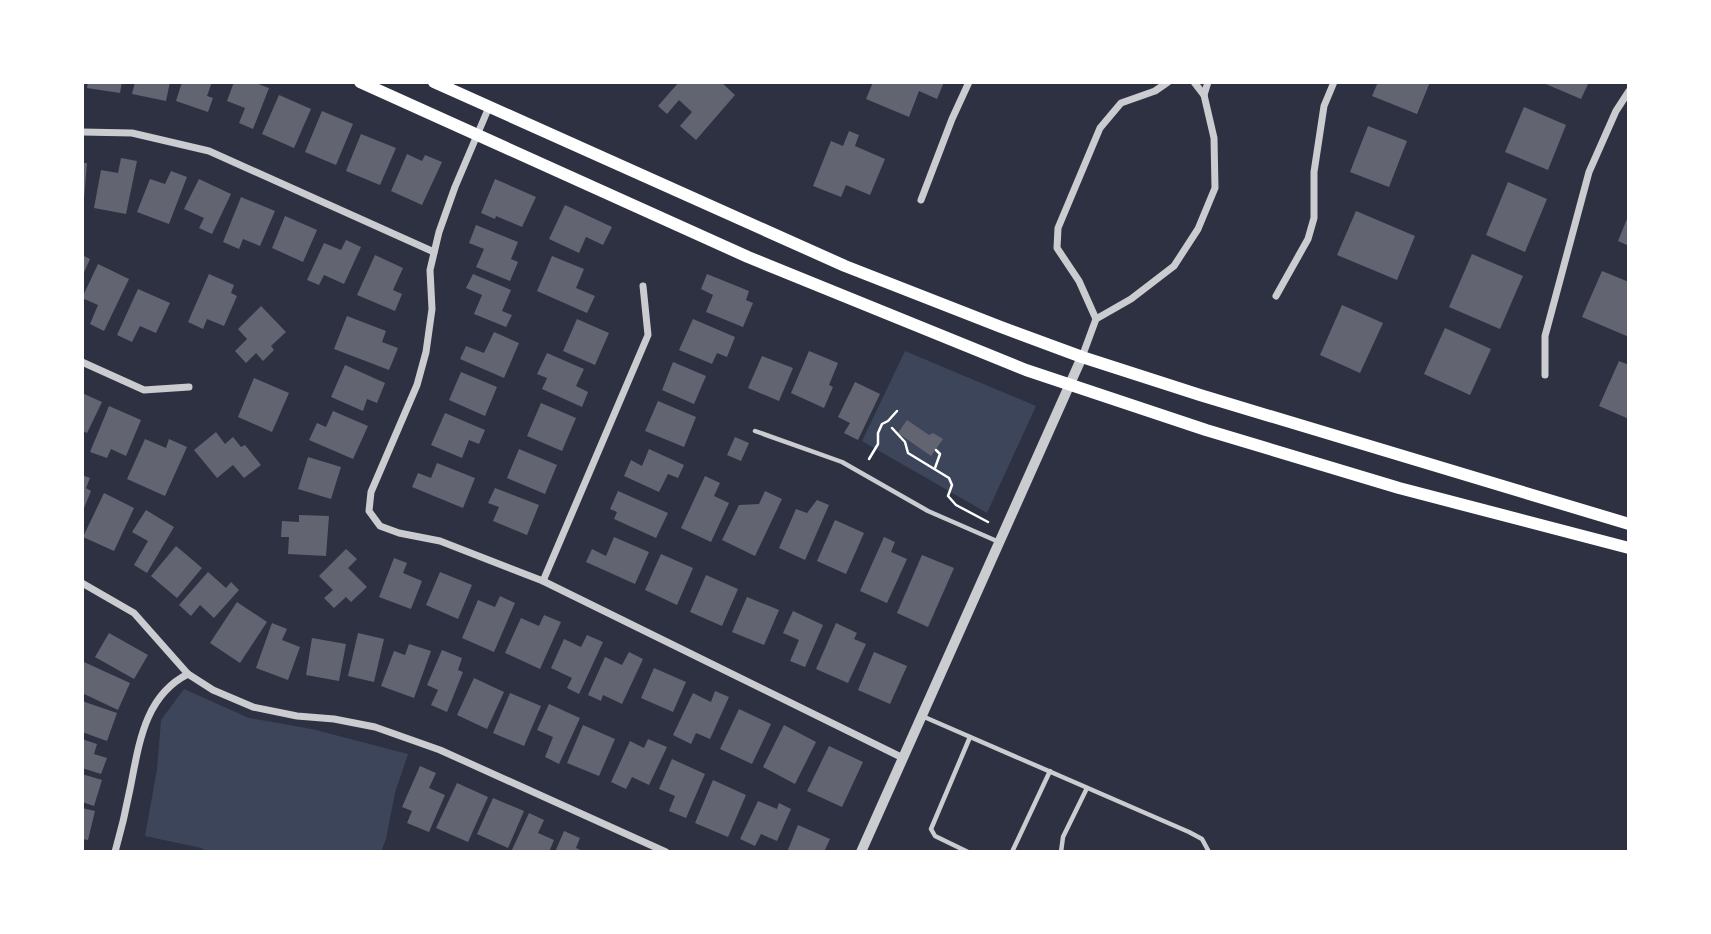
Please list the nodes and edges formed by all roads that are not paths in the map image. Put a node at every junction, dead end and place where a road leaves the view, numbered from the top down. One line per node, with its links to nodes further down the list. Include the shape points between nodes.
1 (360, 82): 12 (main road)
2 (434, 82): 10 (main road)
3 (970, 82): 13 (street)
4 (1168, 82): 17 (street, via 1121,103 1100,128 1058,228 1056,248 1079,281)
5 (1194, 82): 9 (street)
6 (1208, 82): 9 (street)
7 (1334, 82): 16 (street, via 1324,106 1314,172 1314,218 1308,239)
8 (1629, 91): 20 (street, via 1588,172 1545,336)
9 (1205, 95): 17 (street, via 1214,138 1215,188 1198,229 1174,267)
10 (489, 107): 12 (street); 18 (main road, via 845,266)
11 (82, 132): 14 (street, via 132,133 209,151)
12 (476, 134): 14 (street); 21 (main road, via 814,285)
13 (921, 200)
14 (435, 253): 27 (street, via 426,352 372,492 369,511 380,527 440,541)
15 (643, 286): 27 (street, via 648,335)
16 (1276, 296)
17 (1096, 319): 18 (street)
18 (1082, 357): 21 (street); 24 (main road)
19 (82, 362): 22 (street, via 144,390)
20 (1545, 375)
21 (1071, 386): 25 (street); 26 (main road, via 1398,488)
22 (189, 387)
23 (755, 431): 25 (lane, via 842,461 928,511)
24 (1629, 524)
25 (1000, 542): 30 (street)
26 (1629, 548)
27 (543, 581): 32 (street)
28 (82, 583): 29 (street, via 134,613)
29 (188, 674): 35 (street, via 174,681 155,703 142,729); 36 (street, via 253,707 375,727 440,750)
30 (922, 716): 31 (lane); 32 (street)
31 (970, 737): 33 (lane); 38 (lane, via 931,829 935,836)
32 (903, 758): 37 (street)
33 (1050, 771): 34 (lane); 39 (lane)
34 (1087, 788): 40 (lane, via 1063,837); 41 (lane, via 1189,832 1202,839)
35 (115, 852)
36 (666, 852)
37 (861, 852)
38 (968, 852)
39 (1012, 852)
40 (1061, 852)
41 (1209, 852)

